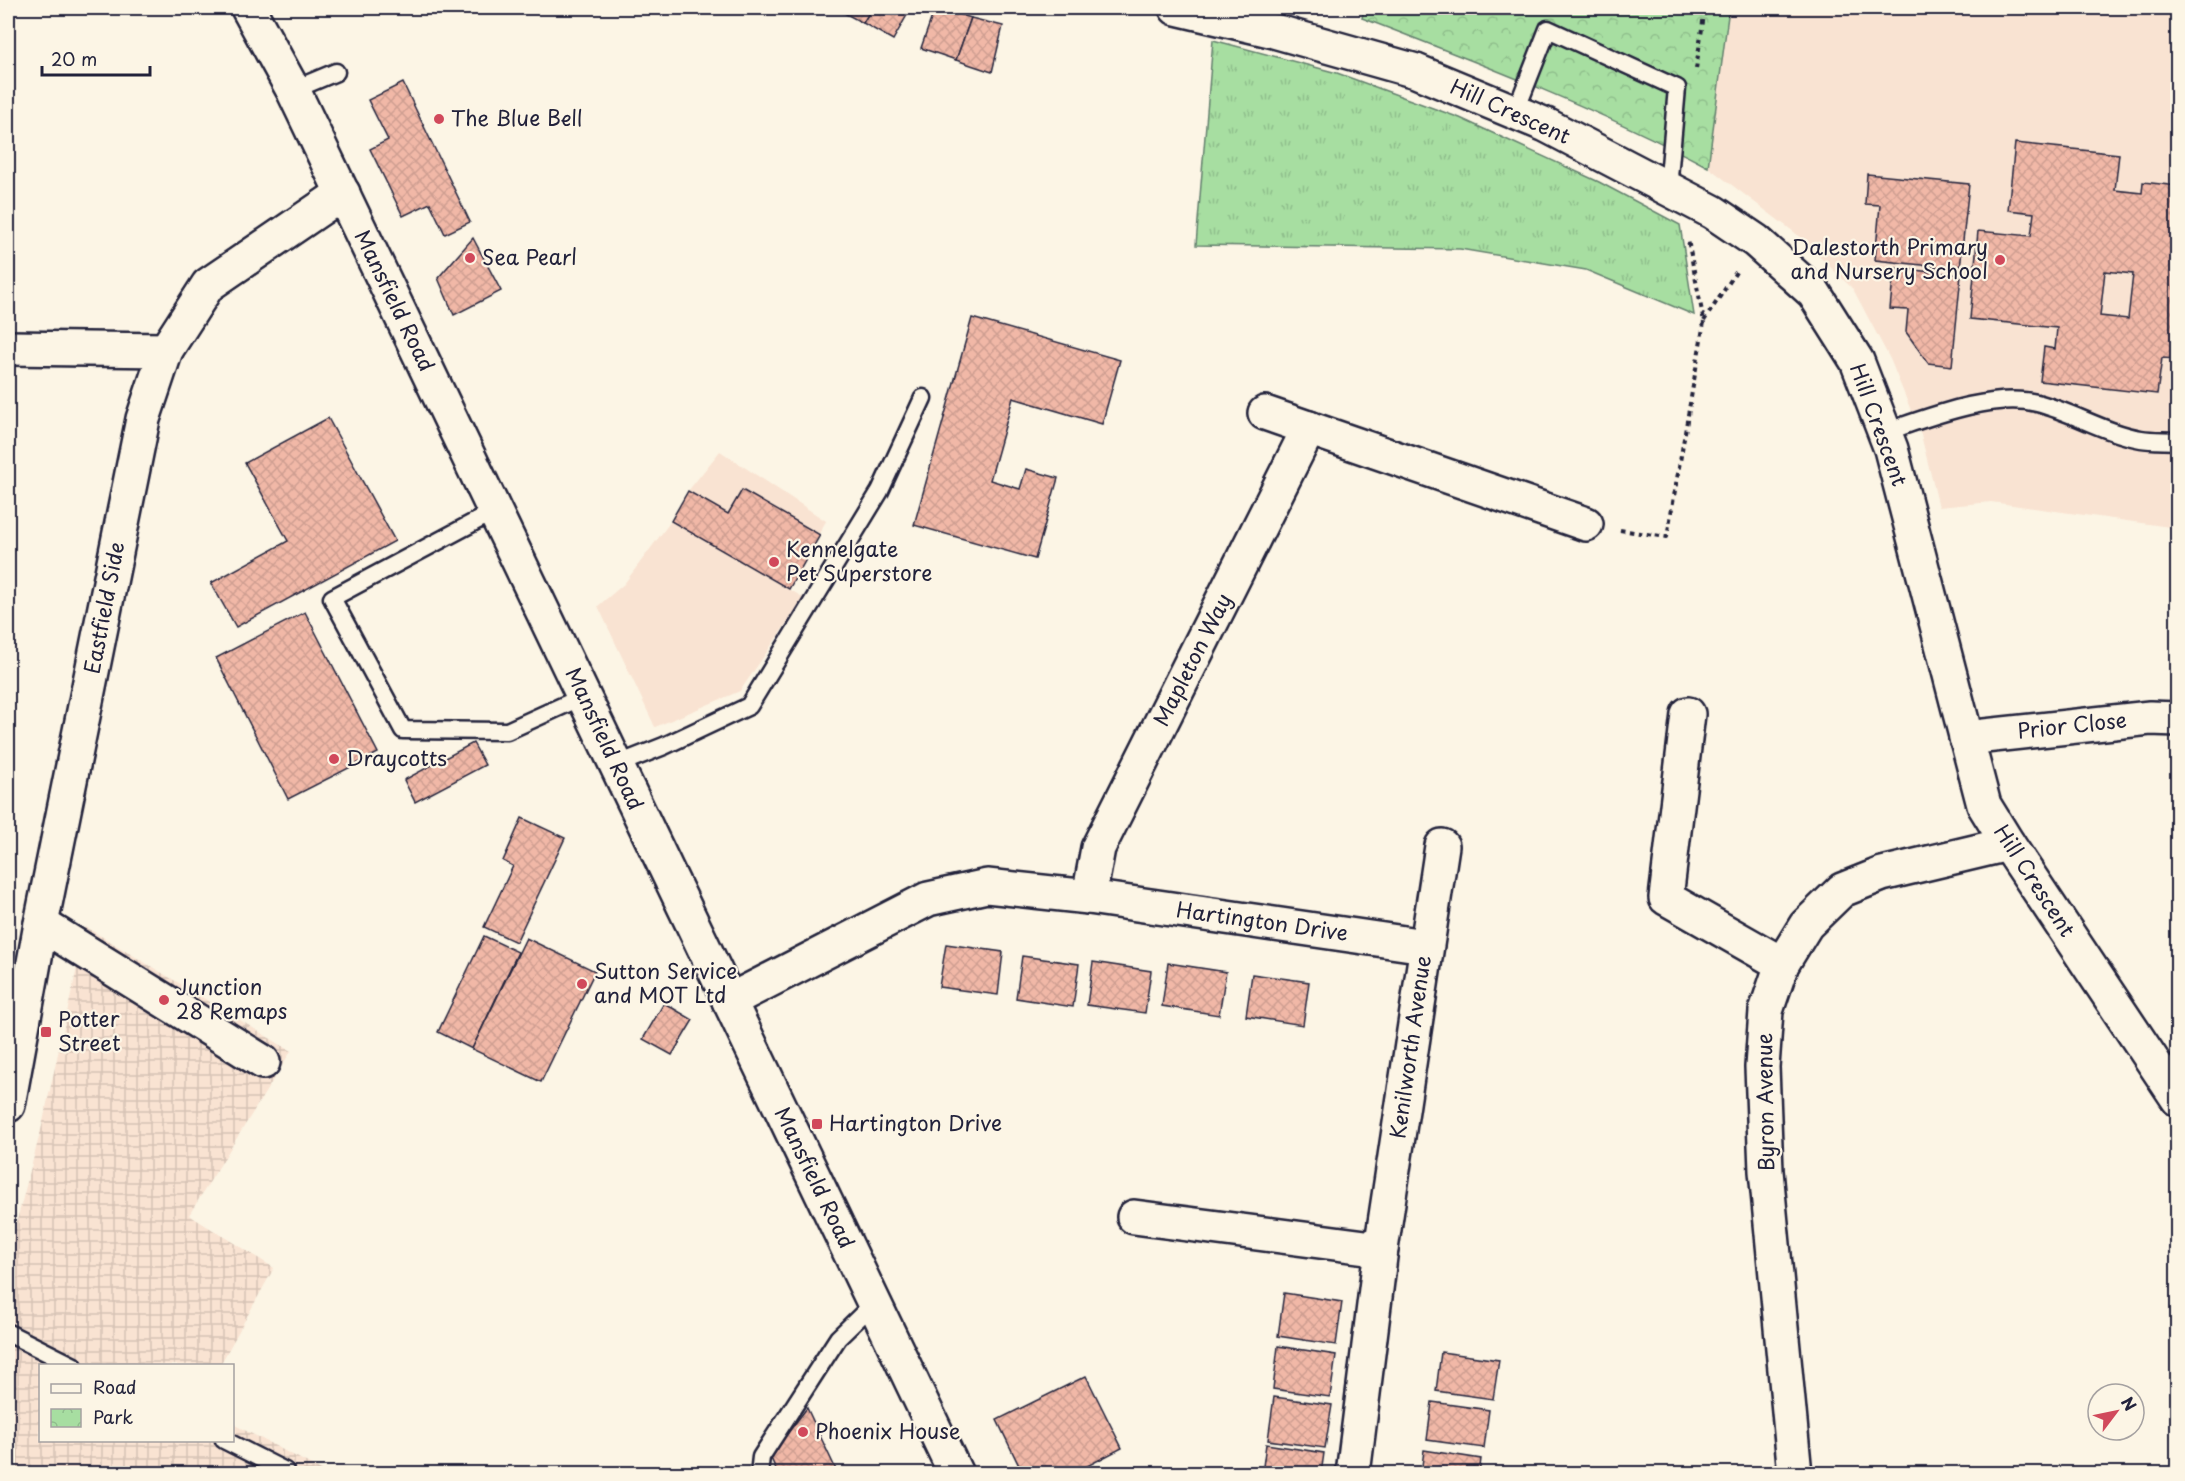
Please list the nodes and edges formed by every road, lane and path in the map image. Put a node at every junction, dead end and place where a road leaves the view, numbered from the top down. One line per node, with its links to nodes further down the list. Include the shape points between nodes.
1 (248, 8): 4 (street, Mansfield Road)
2 (1176, 8): 5 (street, Hill Crescent, via 1416,71)
3 (336, 72): 4 (lane)
4 (293, 90): 7 (street, Mansfield Road)
5 (1515, 113): 6 (street, Hill Crescent, via 1546,125); 6 (lane, via 1548,29 1677,88)
6 (1674, 192): 8 (street, Hill Crescent); 9 (path)
7 (342, 193): 11 (street, Eastfield Side, via 208,285); 17 (street, Mansfield Road)
8 (1756, 241): 9 (path); 15 (street, Hill Crescent, via 1814,293 1857,361)
9 (1704, 321): 18 (path, via 1667,537)
10 (8, 348): 11 (street)
11 (166, 350): 27 (street, Eastfield Side, via 143,420)
12 (923, 398): 23 (lane, via 880,491 749,706)
13 (1265, 413): 14 (street)
14 (1309, 428): 18 (street); 26 (street, Mapleton Way, via 1098,848)
15 (1885, 432): 16 (lane, via 1944,412 2003,401 2034,402 2141,440); 22 (street, Hill Crescent)
16 (2178, 441)
17 (495, 511): 19 (street, Mansfield Road); 19 (lane, via 332,598 403,730 507,731)
18 (1586, 524)
19 (584, 696): 23 (street, Mansfield Road)
20 (1688, 714): 29 (street, via 1666,898)
21 (2178, 719): 22 (street, Prior Close, via 2150,718)
22 (1966, 738): 24 (street, Hill Crescent, via 1984,805)
23 (616, 765): 30 (street, Mansfield Road)
24 (2008, 844): 29 (street, Byron Avenue, via 1882,874 1842,890 1806,925); 33 (street, Hill Crescent)
25 (1442, 846): 28 (street, Kenilworth Avenue)
26 (1089, 897): 28 (street, Hartington Drive); 30 (street, Hartington Drive, via 987,886 928,899)
27 (41, 924): 31 (street, Eastfield Side); 32 (street)
28 (1425, 946): 36 (street, Kenilworth Avenue)
29 (1782, 964): 45 (street, Byron Avenue, via 1766,1011 1762,1067 1766,1171)
30 (729, 1001): 37 (street, Mansfield Road)
31 (15, 1029): 34 (street, Eastfield Side)
32 (263, 1062)
33 (2178, 1099)
34 (8, 1105)
35 (1134, 1217): 36 (street)
36 (1381, 1250): 44 (street, Kenilworth Avenue)
37 (874, 1303): 42 (lane, via 837,1338 761,1457); 43 (street, Mansfield Road)
38 (8, 1333): 39 (lane)
39 (72, 1364)
40 (228, 1442): 41 (lane)
41 (285, 1471)
42 (759, 1473)
43 (956, 1473)
44 (1353, 1473)
45 (1796, 1473)

